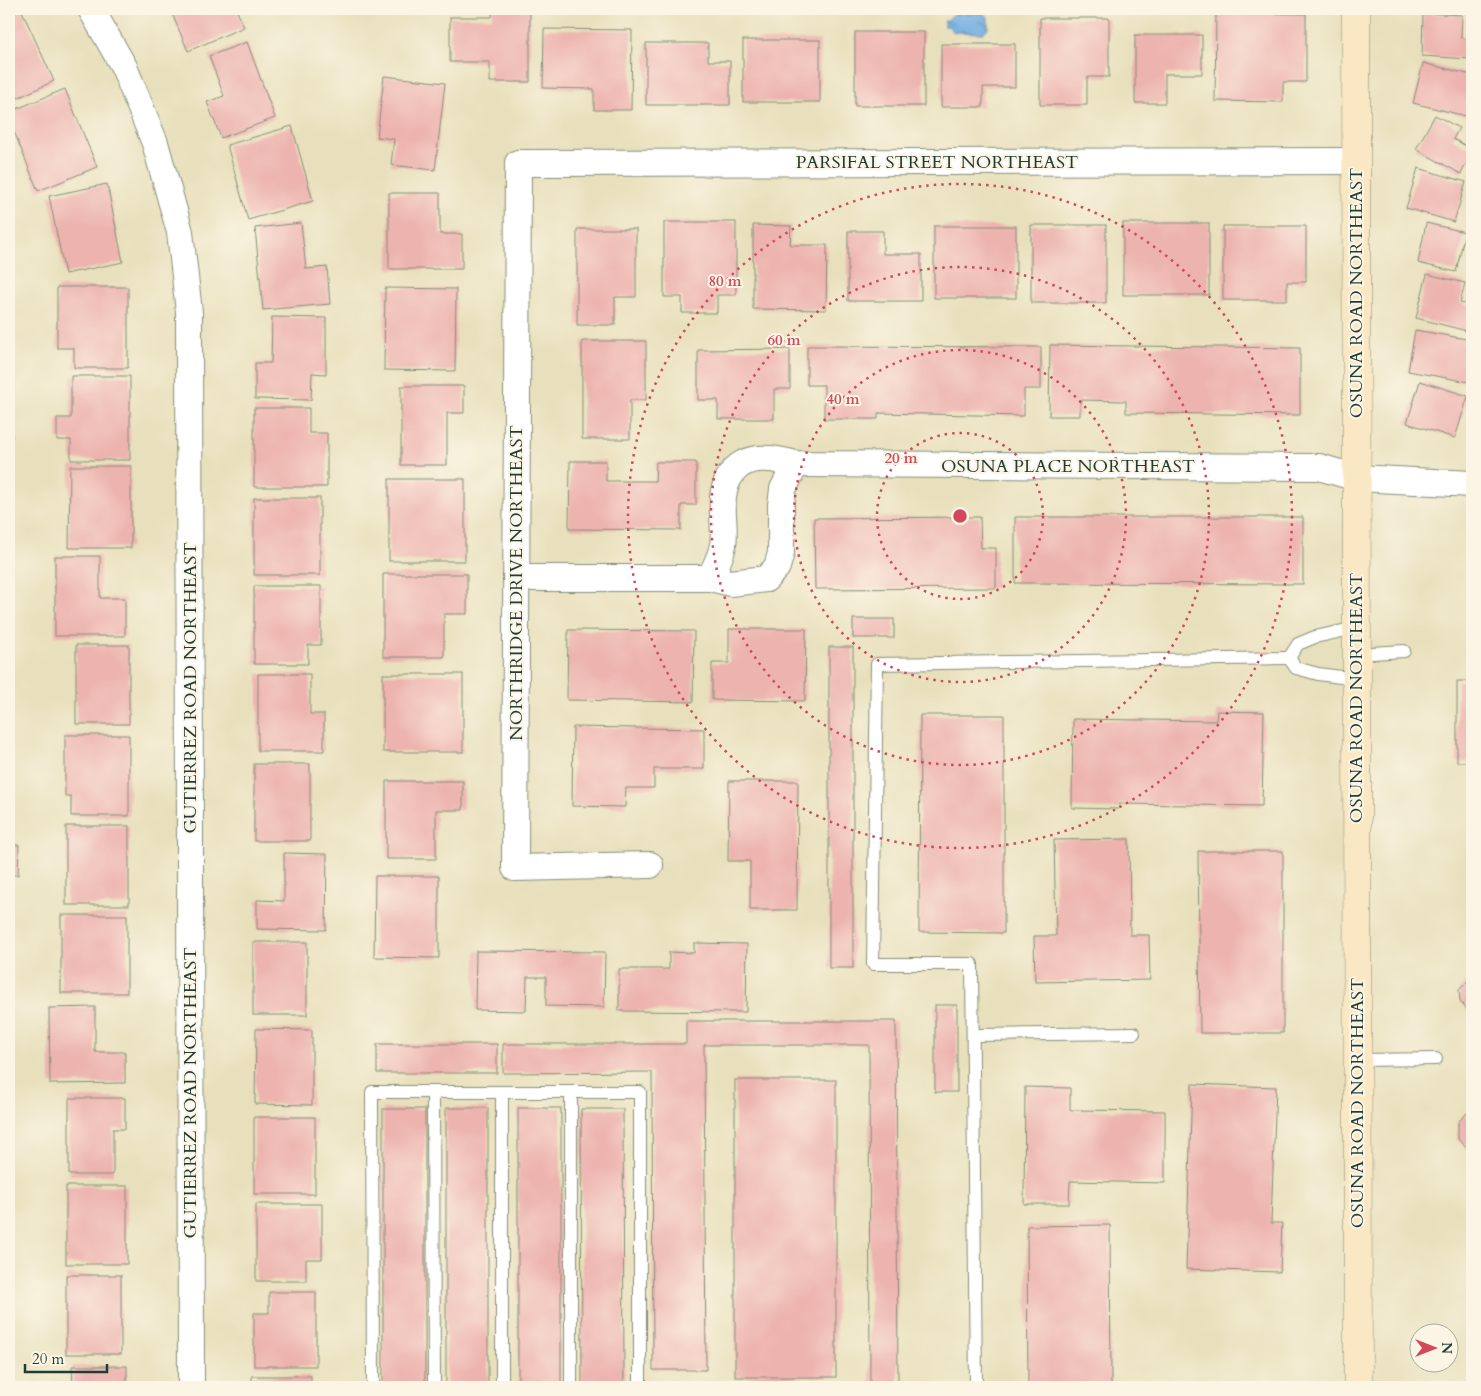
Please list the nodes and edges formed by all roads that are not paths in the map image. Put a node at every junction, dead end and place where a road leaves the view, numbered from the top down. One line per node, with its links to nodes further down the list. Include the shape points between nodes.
1 (91, 9): 21 (street, GUTIERREZ ROAD NORTHEAST, via 124,67 155,143 180,232 189,312)
2 (1356, 9): 3 (street, OSUNA ROAD NORTHEAST)
3 (1356, 161): 4 (street, PARSIFAL STREET NORTHEAST); 6 (street, OSUNA ROAD NORTHEAST)
4 (518, 164): 8 (street, NORTHRIDGE DRIVE NORTHEAST)
5 (796, 464): 6 (street, OSUNA PLACE NORTHEAST, via 1319,468); 9 (street, OSUNA PLACE NORTHEAST, via 773,458 753,458 734,472 724,491 724,544); 9 (street, via 783,489 778,567 766,579 730,583)
6 (1357, 478): 7 (street, OSUNA PLACE NORTHEAST); 11 (street, OSUNA ROAD NORTHEAST)
7 (1472, 484)
8 (516, 578): 9 (street); 13 (street, NORTHRIDGE DRIVE NORTHEAST, via 515,868)
9 (710, 578)
10 (1404, 651): 11 (lane)
11 (1356, 654): 12 (lane, via 1318,674 1296,668); 12 (lane, via 1315,637 1298,644); 16 (street, OSUNA ROAD NORTHEAST)
12 (1289, 658): 15 (lane, via 877,664 873,964 972,964)
13 (650, 864)
14 (1134, 1033): 15 (lane)
15 (975, 1034): 27 (lane)
16 (1358, 1060): 17 (lane); 28 (street, OSUNA ROAD NORTHEAST)
17 (1436, 1060)
18 (433, 1092): 19 (lane); 22 (lane, via 372,1092); 23 (lane)
19 (502, 1092): 20 (lane); 24 (lane)
20 (570, 1092): 25 (lane); 26 (lane, via 640,1092)
21 (191, 1387)
22 (373, 1387)
23 (434, 1387)
24 (502, 1387)
25 (570, 1387)
26 (640, 1387)
27 (976, 1387)
28 (1358, 1387)

